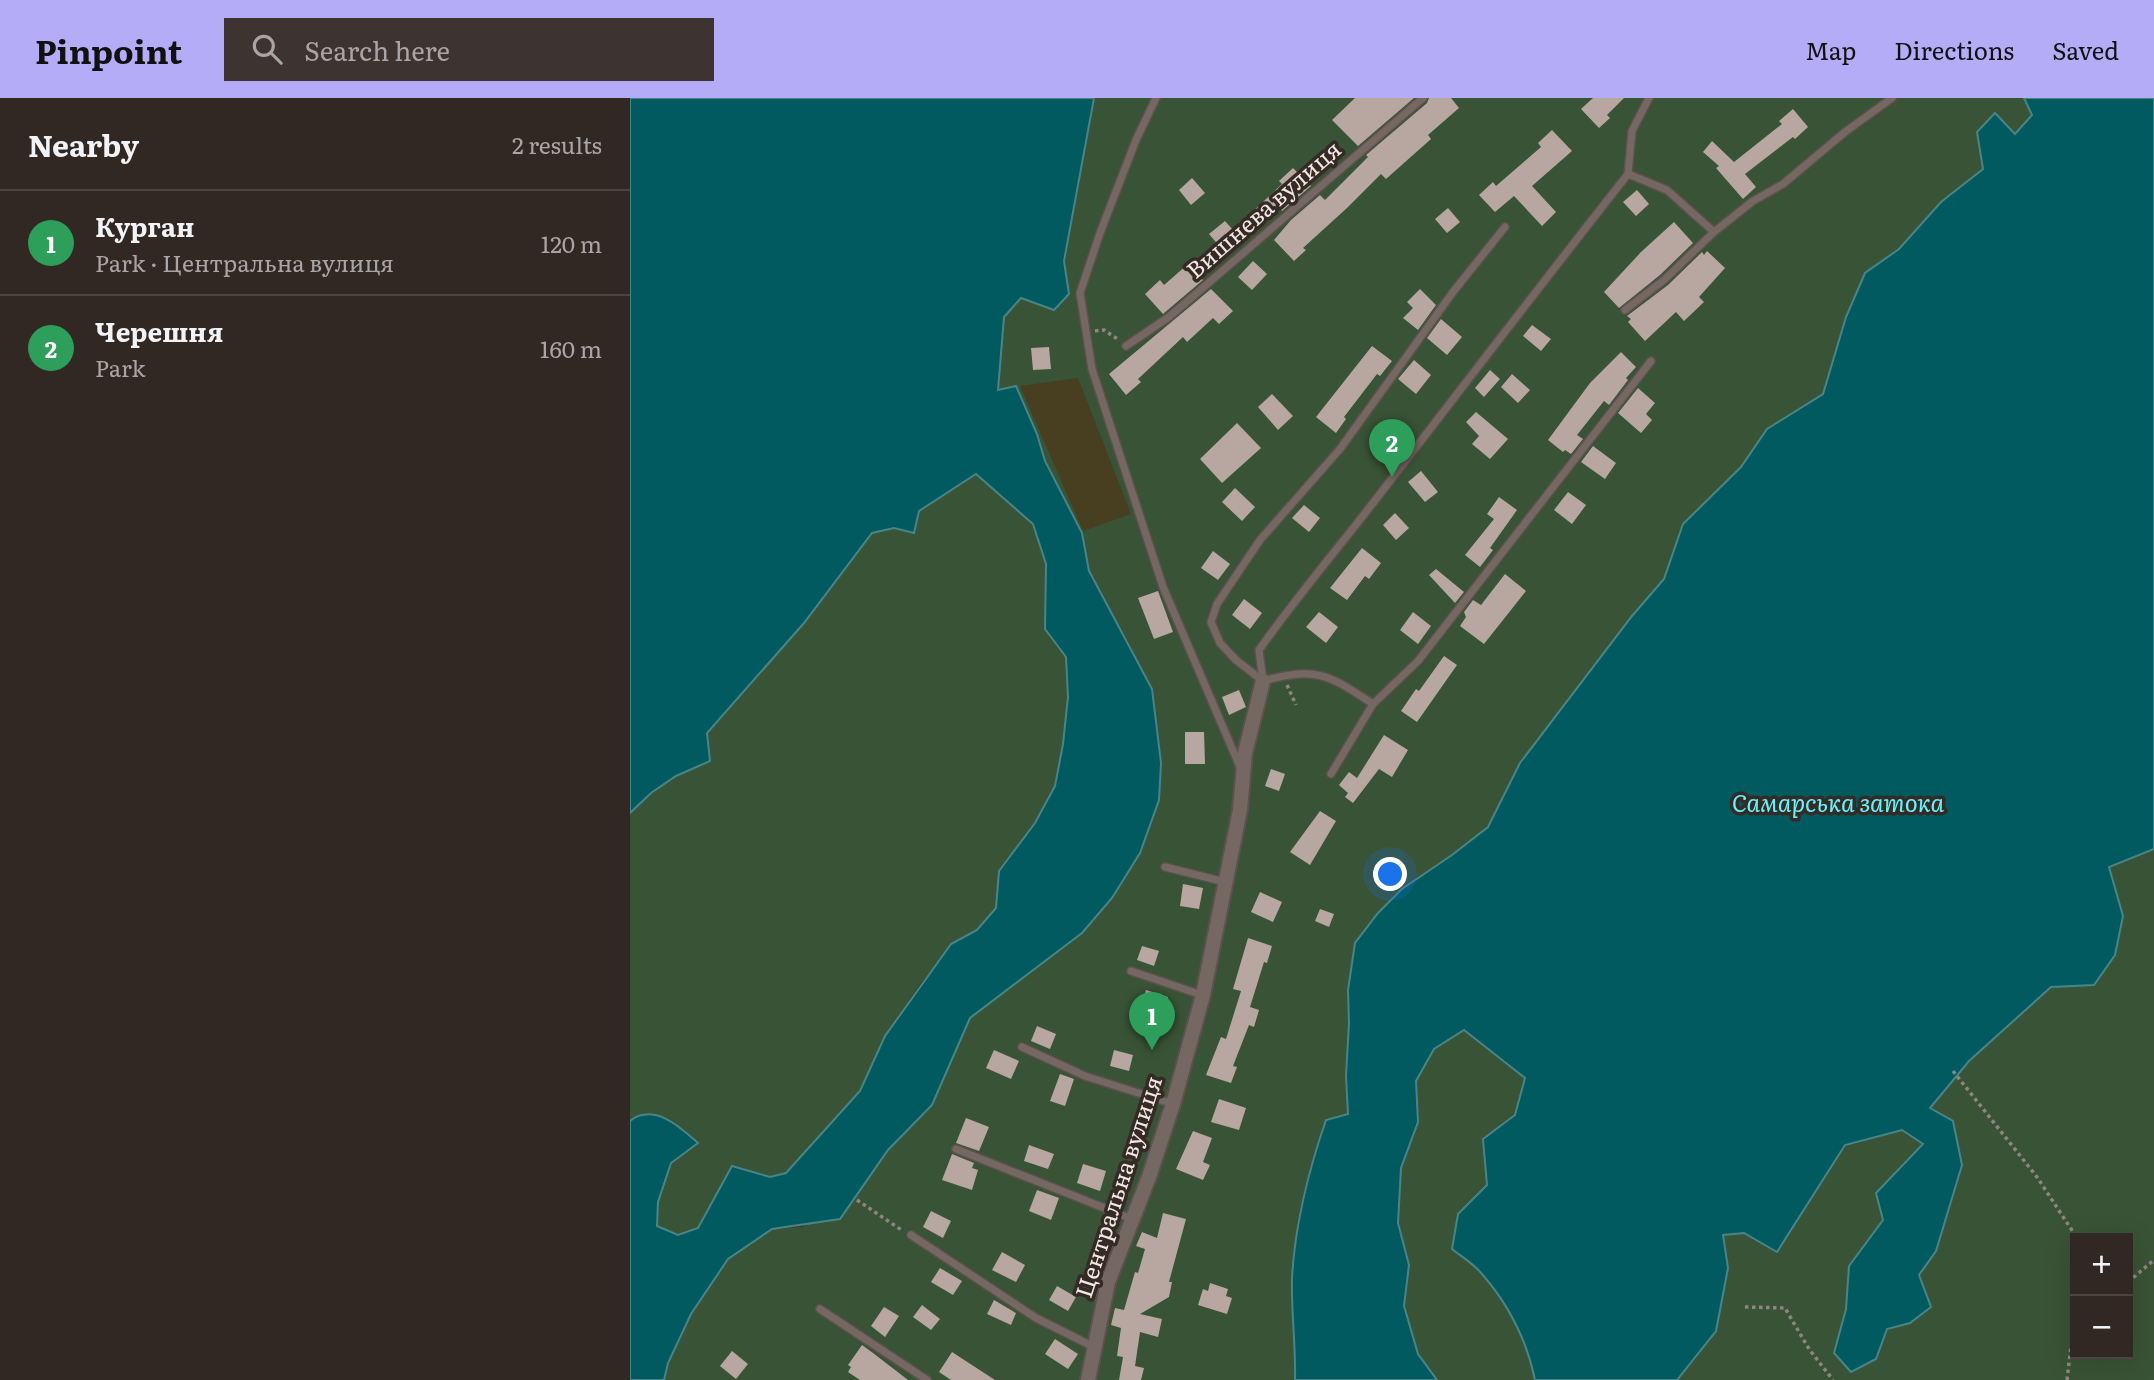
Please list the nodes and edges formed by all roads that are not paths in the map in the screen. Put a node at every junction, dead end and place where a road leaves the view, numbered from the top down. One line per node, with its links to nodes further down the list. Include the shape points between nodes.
1 (1156, 98): 14 (lane, via 1080,293 1091,369 1163,587)
2 (1423, 98): 9 (lane, Вишнева вулиця, via 1179,308)
3 (1649, 98): 5 (lane, via 1632,131)
4 (1892, 98): 7 (lane)
5 (1628, 174): 7 (lane, via 1667,190); 11 (lane, via 1293,602 1259,650)
6 (1505, 227): 11 (lane, via 1340,449 1260,540 1216,604 1211,622 1220,643)
7 (1714, 232): 8 (lane)
8 (1625, 310)
9 (1126, 346)
10 (1651, 361): 12 (lane, via 1418,661)
11 (1263, 681): 12 (lane, via 1312,674 1335,680); 14 (street, Центральна вулиця)
12 (1373, 704): 13 (lane)
13 (1331, 774)
14 (1243, 775): 16 (street, Центральна вулиця)
15 (1165, 867): 16 (lane)
16 (1225, 882): 18 (street, Центральна вулиця)
17 (1131, 971): 18 (lane)
18 (1203, 995): 20 (street, Центральна вулиця)
19 (1022, 1047): 20 (lane, via 1085,1076)
20 (1172, 1104): 22 (street, Центральна вулиця)
21 (956, 1149): 22 (lane)
22 (1132, 1219): 25 (street, Центральна вулиця, via 1108,1282)
23 (911, 1236): 25 (lane, via 1036,1318)
24 (820, 1309): 26 (lane)
25 (1094, 1348): 27 (street, Центральна вулиця)
26 (928, 1380)
27 (1088, 1380)

